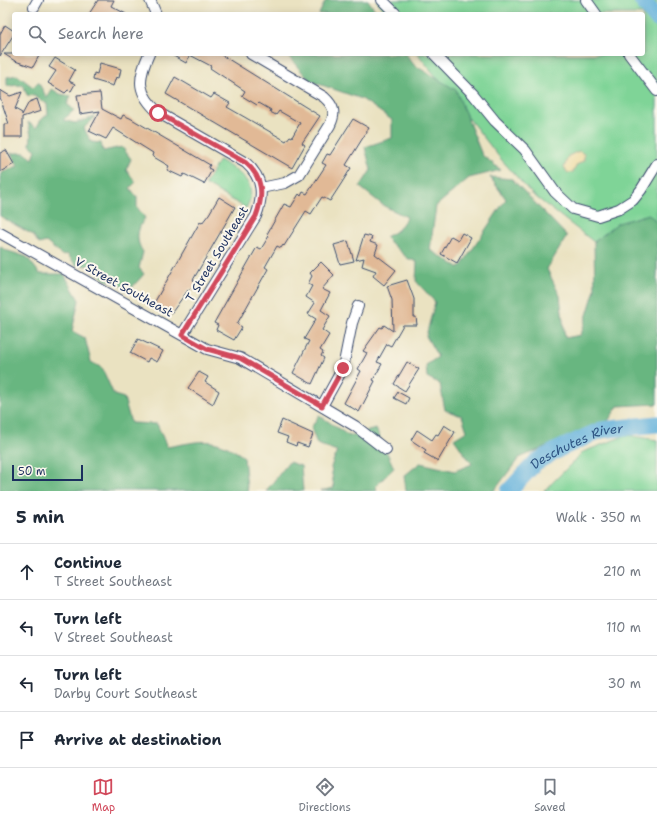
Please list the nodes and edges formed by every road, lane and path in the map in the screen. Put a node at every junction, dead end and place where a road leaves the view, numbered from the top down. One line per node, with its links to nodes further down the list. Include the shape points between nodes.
1 (150, 0): 4 (street)
2 (382, 0): 5 (street)
3 (586, 0): 6 (street)
4 (155, 12)
5 (394, 12)
6 (595, 12)
7 (148, 56): 13 (street, T Street Southeast, via 140,86 149,104 158,113 246,163 254,170)
8 (254, 56): 13 (street, via 324,97 334,110 330,125 299,175 285,184)
9 (436, 56): 12 (street, via 525,150 555,192 572,208 598,216 619,209 633,200)
10 (631, 56): 11 (street)
11 (657, 91)
12 (657, 164)
13 (261, 188): 16 (street, T Street Southeast, via 262,196 256,216)
14 (0, 233): 16 (street, V Street Southeast)
15 (358, 306): 17 (street, via 343,368)
16 (182, 335): 17 (street, V Street Southeast, via 207,349 240,358)
17 (322, 406): 18 (street, V Street Southeast, via 355,426)
18 (386, 450)

